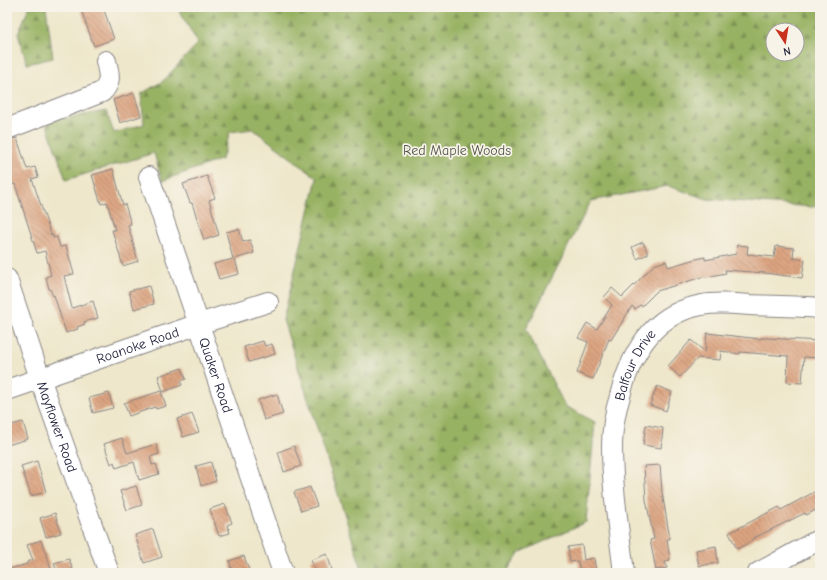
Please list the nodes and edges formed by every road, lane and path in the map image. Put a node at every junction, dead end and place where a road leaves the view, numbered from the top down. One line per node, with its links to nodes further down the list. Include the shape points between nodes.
1 (106, 61): 2 (street, via 110,80 102,92)
2 (7, 129)
3 (149, 177): 7 (street, Quaker Road)
4 (7, 279): 8 (street, Mayflower Road)
5 (268, 302): 7 (street, Roanoke Road)
6 (820, 308): 13 (street, Balfour Drive, via 703,305 685,310 666,320 642,343 628,369 617,405 613,432 613,476)
7 (199, 324): 8 (street, Roanoke Road); 12 (street, Quaker Road)
8 (40, 378): 9 (street, Roanoke Road); 11 (street, Mayflower Road)
9 (7, 390)
10 (820, 539): 14 (street)
11 (109, 573)
12 (283, 573)
13 (624, 573)
14 (758, 573)

